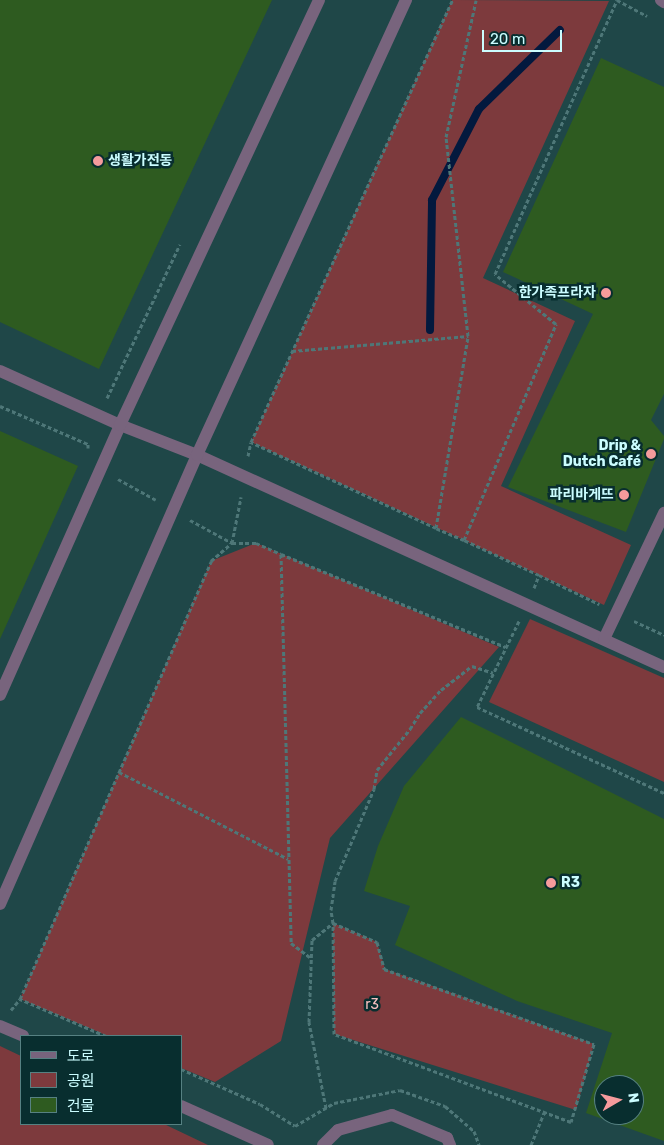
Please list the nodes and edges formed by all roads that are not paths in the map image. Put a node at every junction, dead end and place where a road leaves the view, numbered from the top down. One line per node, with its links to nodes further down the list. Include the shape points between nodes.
1 (319, 0): 6 (lane)
2 (406, 0): 7 (lane)
3 (660, 0): 4 (lane)
4 (664, 2)
5 (0, 371): 6 (lane)
6 (120, 425): 7 (lane); 11 (lane)
7 (197, 455): 9 (lane); 12 (lane)
8 (664, 513): 9 (lane)
9 (604, 639): 10 (lane)
10 (664, 667)
11 (0, 695)
12 (0, 904)
13 (0, 1026): 14 (lane)
14 (21, 1035)
15 (182, 1106): 16 (lane)
16 (268, 1145)
17 (323, 1145): 18 (lane, via 338,1130 392,1115 447,1138)
18 (450, 1145)

